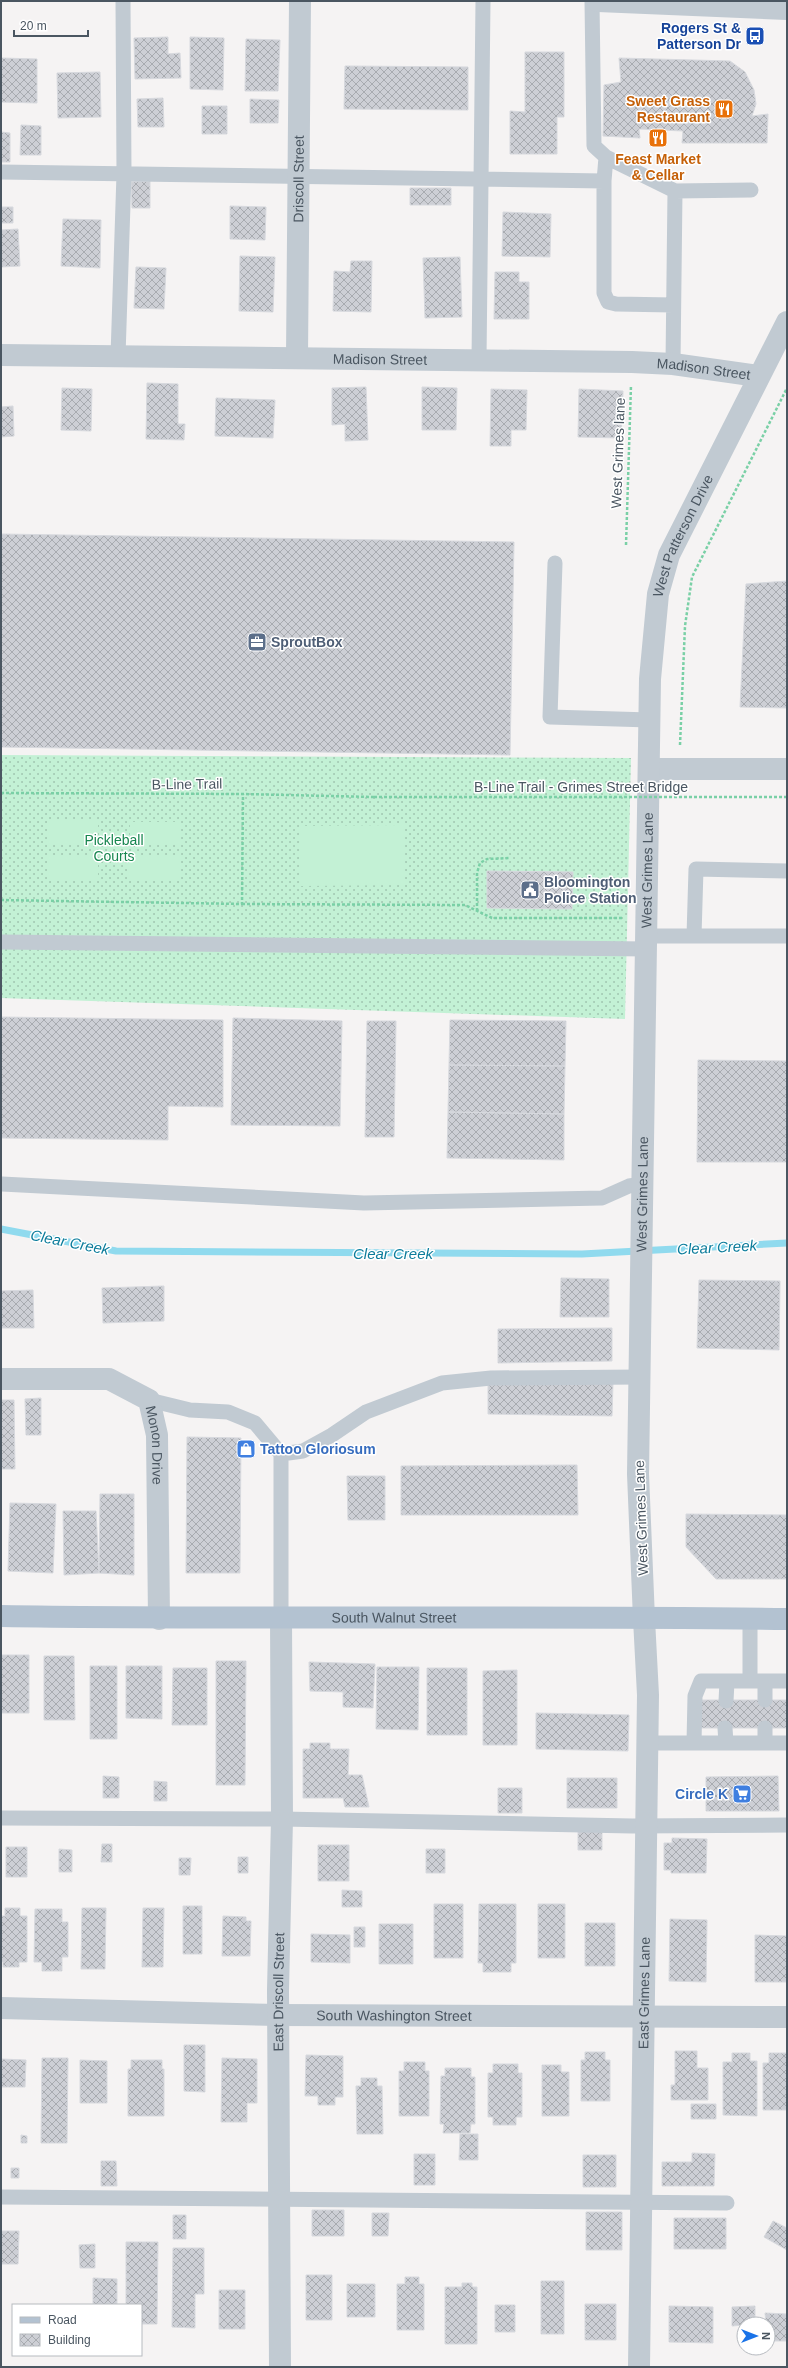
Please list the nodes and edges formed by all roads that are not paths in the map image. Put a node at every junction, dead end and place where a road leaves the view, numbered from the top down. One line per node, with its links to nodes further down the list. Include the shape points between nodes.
1 (123, 1): 9 (lane)
2 (300, 1): 10 (street, Driscoll Street)
3 (483, 1): 11 (lane)
4 (592, 1): 7 (lane, via 594,146)
5 (609, 1): 6 (street)
6 (787, 9)
7 (606, 157): 12 (lane); 14 (lane)
8 (1, 172): 9 (lane)
9 (124, 174): 10 (lane); 18 (lane)
10 (297, 177): 11 (lane); 19 (street, Driscoll Street)
11 (481, 179): 12 (lane); 20 (lane)
12 (604, 181): 15 (lane, via 604,293 608,302)
13 (751, 190): 14 (lane)
14 (676, 191): 15 (lane)
15 (673, 305): 21 (lane)
16 (787, 322): 22 (street, West Patterson Drive)
17 (1, 355): 18 (street, Madison Street)
18 (118, 356): 19 (street, Madison Street)
19 (296, 357): 20 (street, Madison Street)
20 (479, 360): 21 (street, Madison Street)
21 (673, 364): 22 (street, Madison Street)
22 (758, 376): 24 (street, West Patterson Drive, via 669,555 658,594 650,679)
23 (555, 562): 24 (lane, via 550,717)
24 (650, 720): 25 (street, West Patterson Drive)
25 (649, 769): 26 (street); 31 (street, West Grimes Lane)
26 (787, 769)
27 (787, 871): 28 (lane, via 696,870)
28 (694, 936): 29 (lane); 31 (lane)
29 (787, 936)
30 (1, 942): 31 (lane)
31 (648, 943): 33 (street, West Grimes Lane)
32 (2, 1184): 33 (lane, via 364,1203 602,1198 629,1186)
33 (643, 1184): 34 (street, West Grimes Lane)
34 (641, 1377): 37 (lane, via 491,1378 442,1383 366,1412 303,1451); 41 (street, West Grimes Lane, via 638,1474)
35 (1, 1379): 36 (street, Monon Drive, via 109,1380)
36 (149, 1400): 37 (lane, via 190,1410 228,1412 255,1423); 40 (street, Monon Drive, via 157,1435)
37 (281, 1454): 39 (lane)
38 (1, 1616): 40 (main road, South Walnut Street)
39 (281, 1617): 40 (main road, South Walnut Street); 41 (main road, South Walnut Street); 56 (street, East Driscoll Street)
40 (159, 1619)
41 (644, 1619): 42 (main road, South Walnut Street); 51 (street, East Grimes Lane, via 648,1695)
42 (750, 1619): 43 (main road, South Walnut Street); 44 (lane)
43 (787, 1619)
44 (750, 1681): 45 (lane); 46 (lane)
45 (765, 1681): 47 (lane); 49 (lane)
46 (727, 1682): 48 (lane); 52 (lane, via 702,1681 695,1696)
47 (787, 1682)
48 (726, 1700)
49 (765, 1700)
50 (725, 1728): 53 (lane)
51 (647, 1743): 52 (lane); 58 (street, East Grimes Lane)
52 (694, 1743): 53 (lane)
53 (726, 1743): 54 (lane, via 765,1736)
54 (787, 1743)
55 (1, 1818): 56 (lane)
56 (282, 1819): 58 (lane); 60 (street, East Driscoll Street)
57 (787, 1825): 58 (lane)
58 (647, 1826): 61 (street, East Grimes Lane)
59 (1, 2008): 60 (street, South Washington Street)
60 (278, 2014): 61 (street, South Washington Street); 64 (street, East Driscoll Street)
61 (643, 2017): 62 (street, South Washington Street); 65 (street, East Grimes Lane)
62 (787, 2017)
63 (1, 2197): 64 (lane)
64 (280, 2200): 65 (lane); 67 (street, East Driscoll Street)
65 (641, 2202): 66 (lane); 68 (street, East Grimes Lane)
66 (727, 2203)
67 (280, 2367)
68 (640, 2367)

